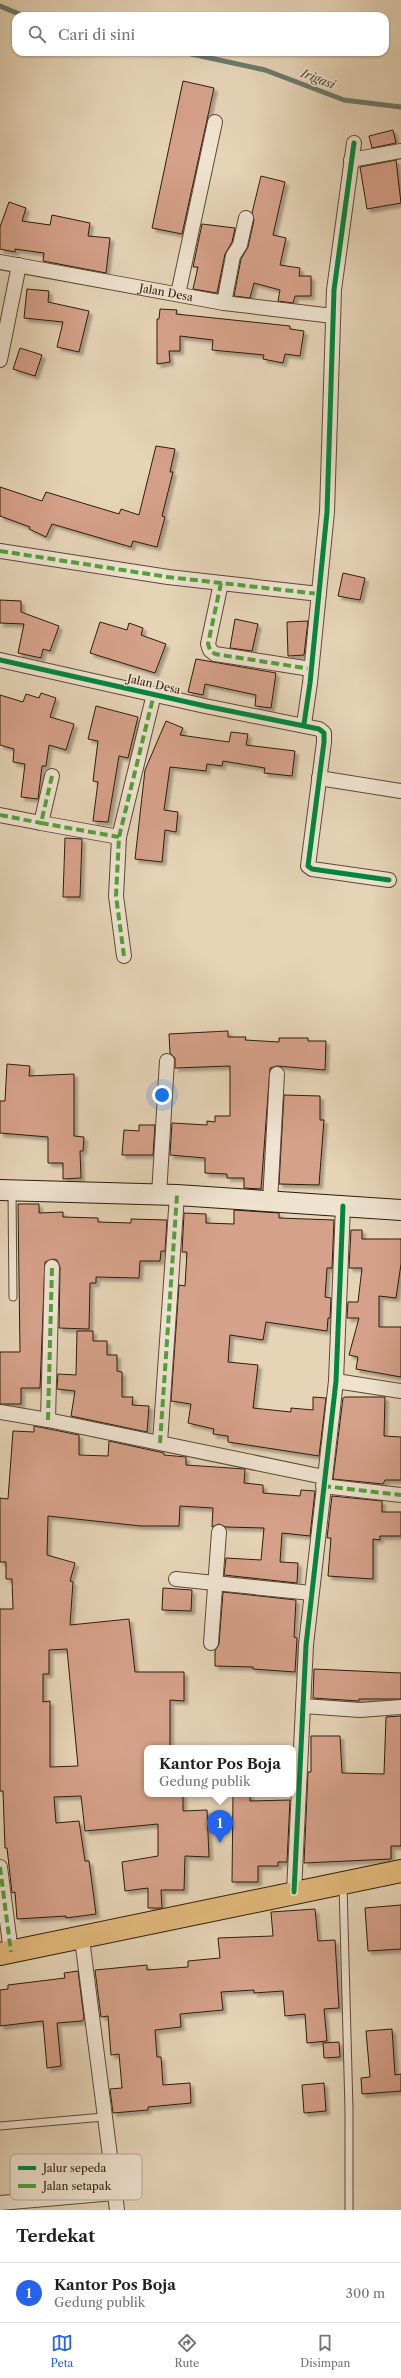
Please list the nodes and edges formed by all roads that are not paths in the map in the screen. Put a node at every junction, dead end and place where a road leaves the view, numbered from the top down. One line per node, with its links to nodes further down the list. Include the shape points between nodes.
1 (215, 122): 8 (street)
2 (354, 143): 4 (street)
3 (401, 151): 4 (street)
4 (351, 160): 10 (street)
5 (246, 218): 9 (street, via 240,246 233,256)
6 (0, 262): 7 (street, Jalan Desa)
7 (19, 265): 8 (street, Jalan Desa); 11 (street)
8 (178, 294): 9 (street, Jalan Desa)
9 (224, 303): 10 (street, Jalan Desa)
10 (333, 316): 14 (street, via 327,512)
11 (0, 360)
12 (0, 551): 13 (street)
13 (221, 583): 14 (street); 16 (street, via 208,644 210,650 216,654)
14 (319, 594): 16 (street)
15 (0, 660): 17 (street, Jalan Desa)
16 (312, 669): 18 (street)
17 (154, 694): 18 (street, Jalan Desa); 24 (street)
18 (304, 724): 20 (street, Jalan Desa, via 324,733)
19 (52, 776): 23 (street)
20 (319, 778): 21 (street); 25 (street, via 308,866 312,869)
21 (401, 791)
22 (0, 815): 23 (street)
23 (42, 823): 24 (street)
24 (119, 837): 26 (street, via 116,896)
25 (389, 880)
26 (124, 956)
27 (167, 1060): 30 (street)
28 (277, 1074): 31 (street)
29 (6, 1190): 30 (street); 35 (lane)
30 (168, 1195): 31 (street); 40 (street)
31 (270, 1202): 32 (street)
32 (343, 1206): 33 (street); 36 (street)
33 (401, 1210)
34 (52, 1267): 39 (street)
35 (13, 1297)
36 (336, 1380): 37 (street); 41 (street)
37 (401, 1391)
38 (0, 1412): 39 (street)
39 (48, 1420): 40 (street)
40 (160, 1443): 41 (street)
41 (324, 1482): 42 (street); 46 (street)
42 (401, 1495)
43 (219, 1532): 45 (street)
44 (176, 1579): 45 (street)
45 (215, 1583): 46 (street); 47 (street)
46 (312, 1593): 48 (street)
47 (211, 1643)
48 (303, 1706): 49 (street, via 360,1710); 53 (street)
49 (401, 1707)
50 (0, 1867): 55 (street)
51 (401, 1871): 52 (main road)
52 (343, 1882): 53 (main road); 63 (lane)
53 (294, 1892): 54 (main road)
54 (82, 1938): 55 (main road); 56 (street)
55 (5, 1953)
56 (104, 2117): 57 (lane); 58 (street)
57 (0, 2126)
58 (109, 2154)
59 (34, 2200): 61 (street)
60 (115, 2200): 62 (street)
61 (0, 2203)
62 (117, 2210)
63 (349, 2210)

